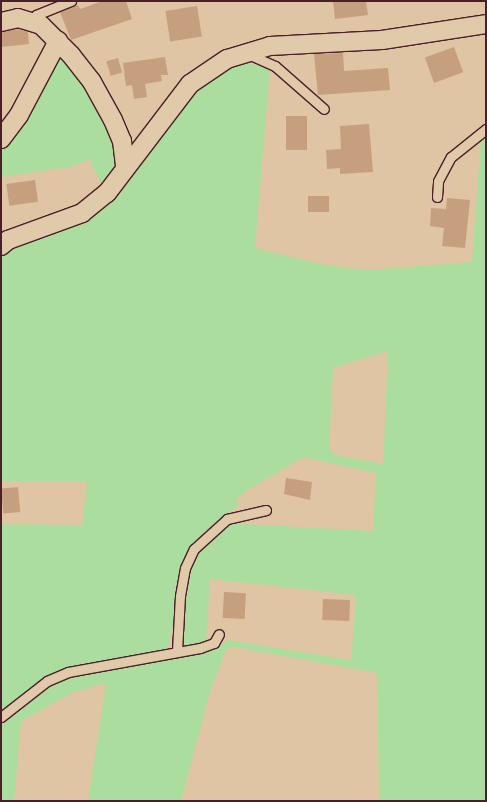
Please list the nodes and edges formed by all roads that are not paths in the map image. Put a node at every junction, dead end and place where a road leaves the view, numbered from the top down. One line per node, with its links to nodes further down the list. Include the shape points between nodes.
1 (71, 1): 2 (lane, via 36,15)
2 (31, 21): 3 (street, via 18,18); 5 (street)
3 (1, 22)
4 (486, 24): 6 (street, via 382,40 270,46)
5 (58, 41): 9 (street, via 19,115); 10 (street, via 92,82 113,120 122,141)
6 (242, 53): 7 (lane, via 275,66); 10 (street, via 227,59 190,84)
7 (324, 109)
8 (486, 128): 11 (lane, via 451,157 438,181)
9 (1, 140)
10 (125, 167): 12 (street, via 107,193 82,214 8,240)
11 (437, 197)
12 (1, 246)
13 (266, 510): 15 (lane, via 227,518 194,549 185,568 180,596)
14 (220, 634): 15 (lane, via 214,643)
15 (178, 652): 16 (lane, via 68,672 47,681)
16 (1, 717)

